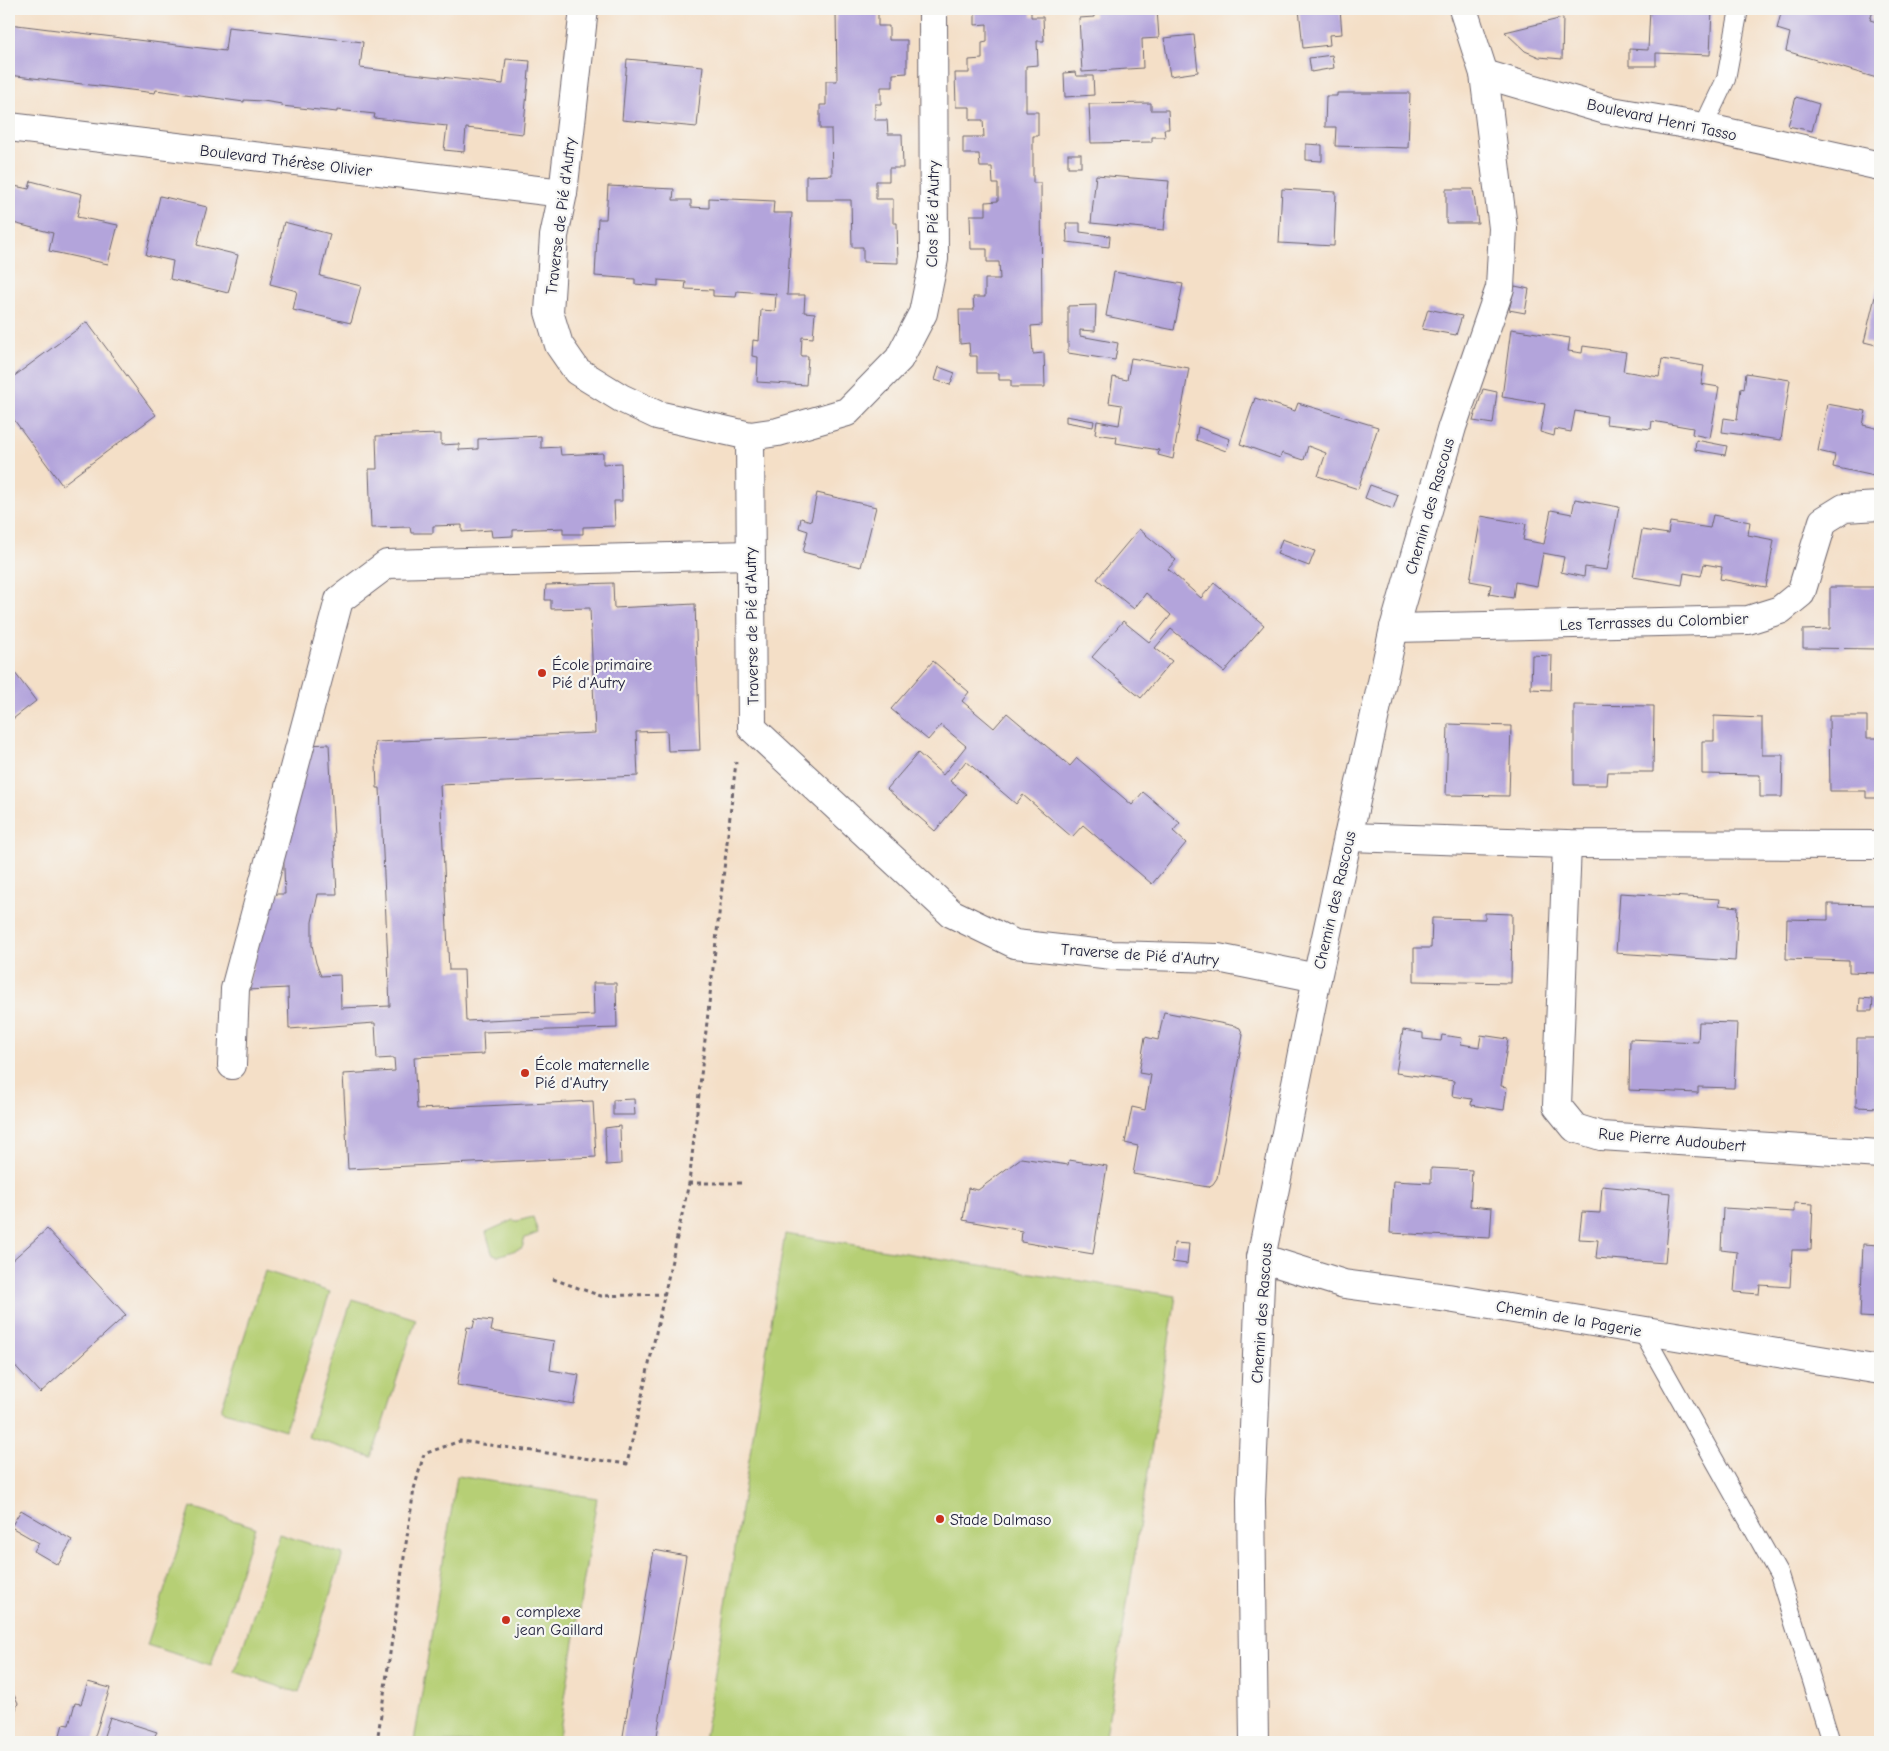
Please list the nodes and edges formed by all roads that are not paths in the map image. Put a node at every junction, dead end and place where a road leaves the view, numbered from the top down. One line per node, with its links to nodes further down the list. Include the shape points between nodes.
1 (584, 9): 9 (street, Traverse de Pié d'Autry)
2 (933, 9): 10 (street, Clos Pié d'Autry, via 934,259 923,313 899,359 847,412 778,432)
3 (1463, 9): 5 (street)
4 (1739, 9): 6 (lane, via 1726,79)
5 (1484, 74): 6 (street, Boulevard Henri Tasso, via 1606,110); 13 (street, Chemin des Rascous, via 1503,228 1500,288 1452,427)
6 (1703, 127): 8 (street, Boulevard Henri Tasso)
7 (9, 128): 9 (street, Boulevard Thérèse Olivier)
8 (1880, 166)
9 (563, 193): 10 (street, Traverse de Pié d'Autry, via 554,236 549,312 559,346 577,370 621,398 657,415)
10 (750, 436): 12 (street, Traverse de Pié d'Autry)
11 (1880, 506): 13 (street, Les Terrasses du Colombier, via 1844,508 1823,521 1801,594 1780,610 1748,620)
12 (750, 555): 17 (street, Traverse de Pié d'Autry, via 752,728 950,913 1015,944 1112,955 1218,958); 18 (street, via 387,564 339,600 235,989)
13 (1394, 628): 14 (street, Chemin des Rascous)
14 (1348, 837): 15 (street); 17 (street, Chemin des Rascous)
15 (1567, 844): 16 (street); 19 (street, Rue Pierre Audoubert, via 1558,1106 1575,1128 1600,1136)
16 (1880, 845)
17 (1317, 978): 20 (street, Chemin des Rascous)
18 (232, 1064)
19 (1880, 1154)
20 (1261, 1258): 21 (street, Chemin de la Pagerie, via 1344,1284); 23 (street, Chemin des Rascous, via 1251,1500)
21 (1642, 1331): 22 (street, Chemin de la Pagerie); 24 (lane, via 1779,1575)
22 (1880, 1370)
23 (1254, 1742)
24 (1831, 1742)

